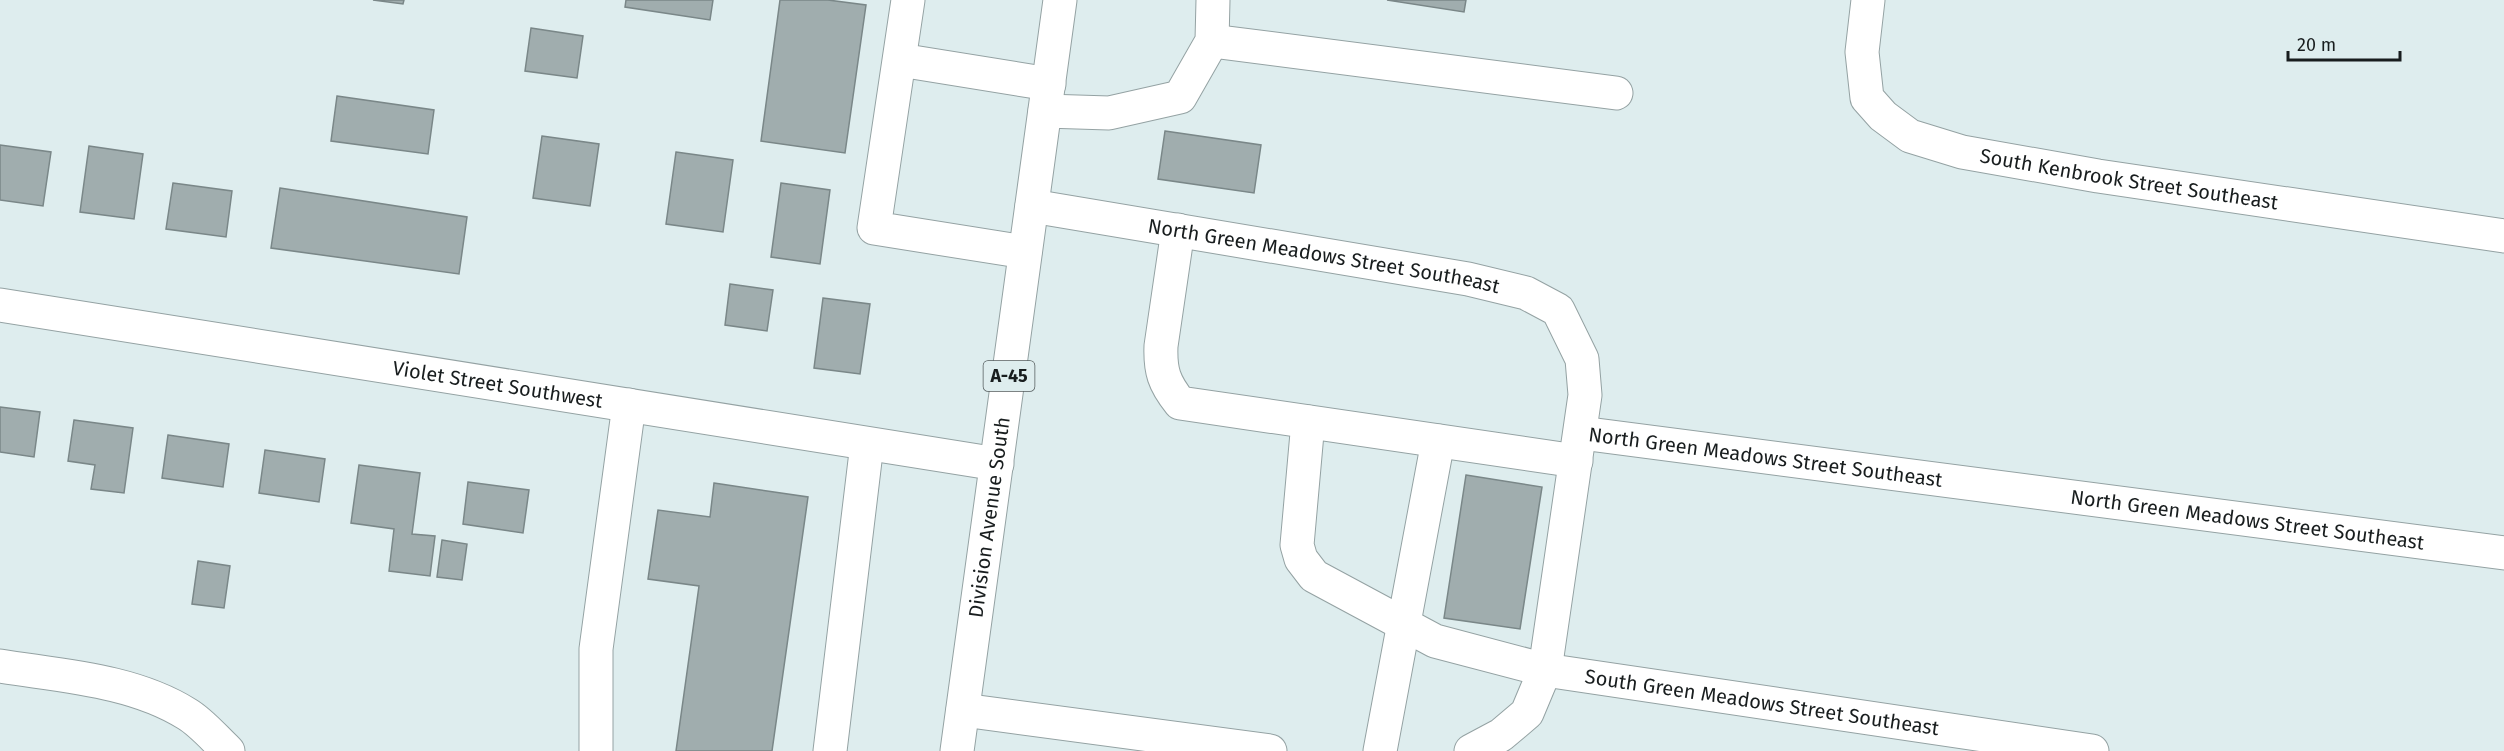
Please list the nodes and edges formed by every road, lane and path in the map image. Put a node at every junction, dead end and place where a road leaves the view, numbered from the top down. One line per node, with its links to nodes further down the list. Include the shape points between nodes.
1 (908, 0): 6 (street)
2 (1060, 0): 8 (street, Division Avenue South / A-45)
3 (1213, 0): 5 (street)
4 (1868, 0): 11 (street, South Kenbrook Street Southeast, via 1862,52 1867,98 1910,136 1962,152 2098,176)
5 (1212, 41): 7 (street); 8 (street, via 1180,97 1109,113)
6 (900, 60): 8 (street); 12 (street, via 874,228)
7 (1616, 93)
8 (1047, 98): 9 (street, Division Avenue South / A-45)
9 (1032, 206): 10 (street, North Green Meadows Street Southeast); 12 (street, Division Avenue South / A-45)
10 (1178, 230): 15 (street, via 1161,346 1167,387 1180,403); 18 (street, North Green Meadows Street Southeast, via 1467,279 1526,293 1558,310 1582,359 1585,395)
11 (2504, 236)
12 (1026, 252): 19 (street, Division Avenue South / A-45)
13 (0, 305): 14 (street, Violet Street Southwest)
14 (629, 405): 17 (street, Violet Street Southwest); 26 (street, via 596,649)
15 (1308, 422): 16 (street); 21 (street, South Green Meadows Street Southeast, via 1297,545 1301,559 1314,576)
16 (1438, 441): 18 (street); 21 (street)
17 (867, 444): 19 (street, Violet Street Southwest); 27 (street)
18 (1579, 447): 20 (street, North Green Meadows Street Southeast); 23 (street)
19 (997, 464): 24 (street, Division Avenue South / A-45)
20 (2504, 553)
21 (1402, 624): 23 (street, South Green Meadows Street Southeast, via 1435,641); 30 (street)
22 (0, 666): 25 (street, via 147,694 188,714)
23 (1545, 670): 31 (street, via 1527,713 1501,735); 32 (street, South Green Meadows Street Southeast)
24 (963, 710): 28 (street, Division Avenue South / A-45); 29 (street)
25 (228, 751)
26 (596, 751)
27 (830, 751)
28 (957, 751)
29 (1270, 751)
30 (1380, 751)
31 (1471, 751)
32 (2092, 751)

